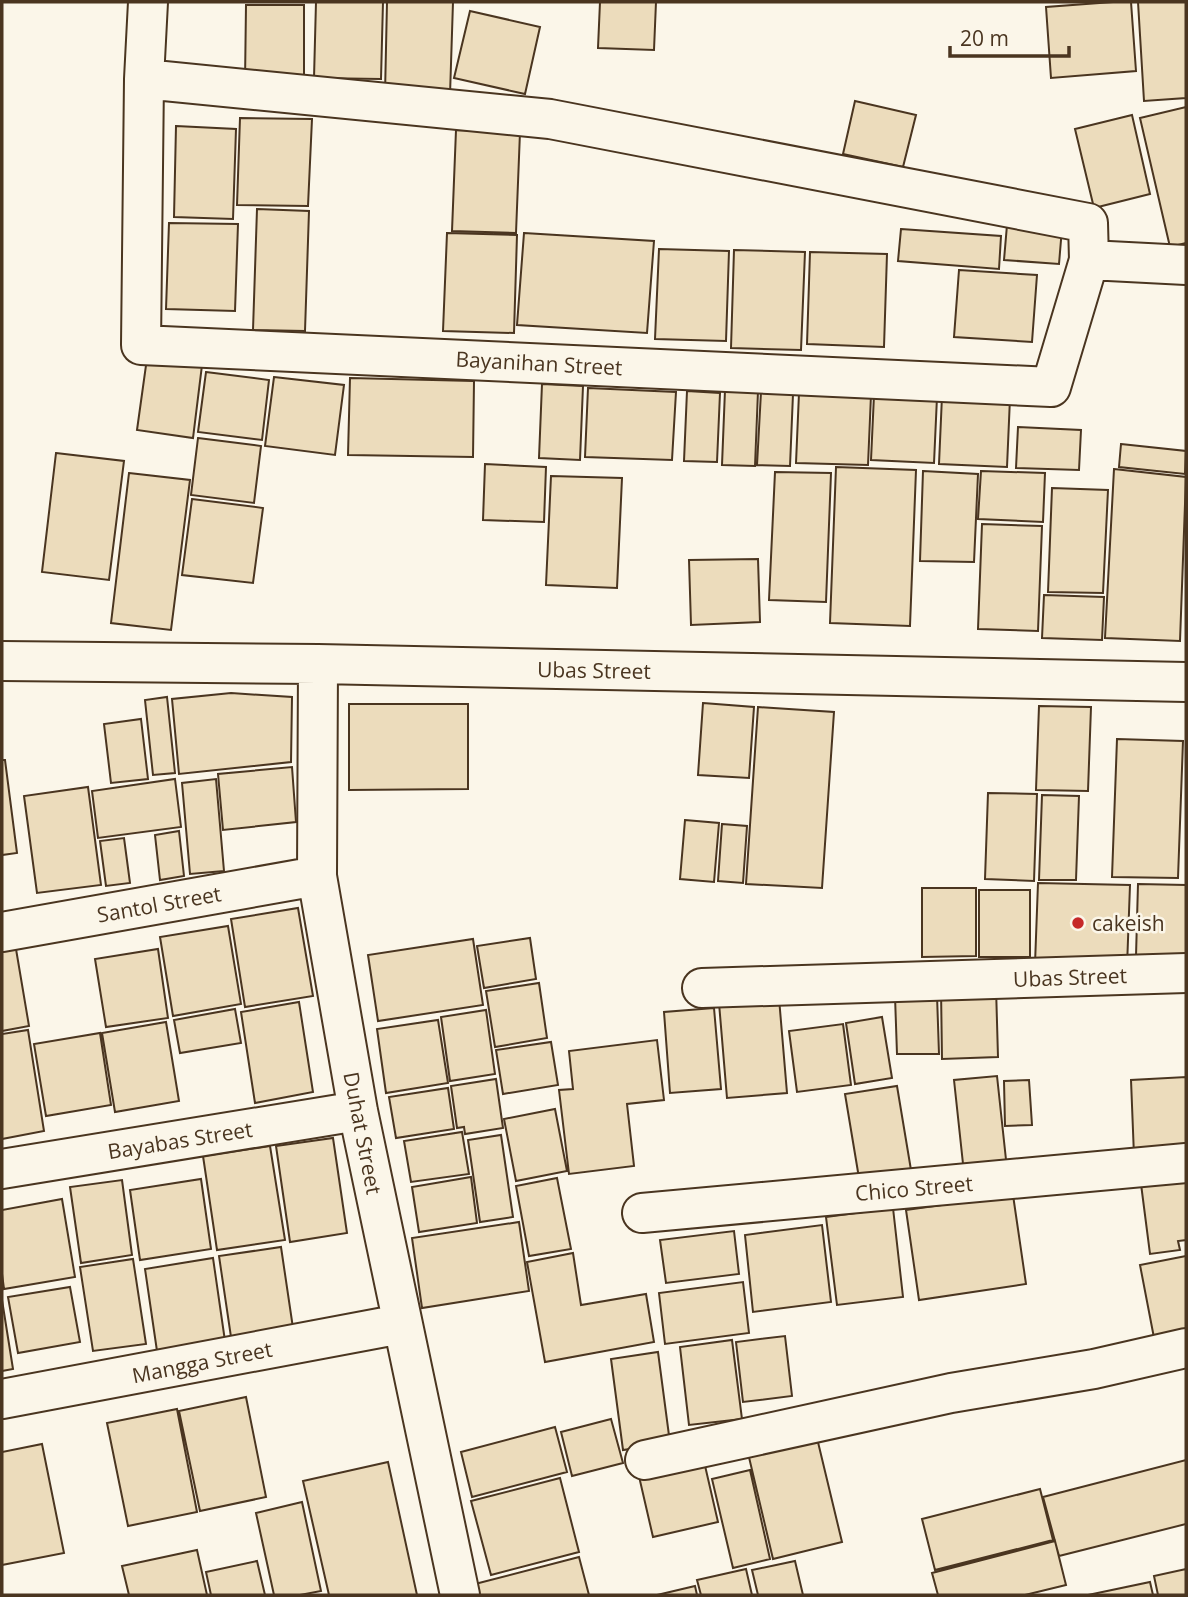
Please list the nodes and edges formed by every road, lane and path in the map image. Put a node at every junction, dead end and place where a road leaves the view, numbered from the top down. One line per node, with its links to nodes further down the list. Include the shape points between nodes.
1 (148, 2): 2 (street, Bayanihan Street)
2 (144, 79): 3 (street, via 550,119 1088,223); 3 (street, Bayanihan Street, via 141,345 1051,387)
3 (1089, 260): 4 (street)
4 (1186, 265)
5 (2, 661): 6 (street, Ubas Street)
6 (318, 664): 7 (street, Ubas Street); 8 (street, Duhat Street)
7 (1186, 682)
8 (317, 876): 9 (street, Santol Street); 12 (street, Duhat Street)
9 (2, 932)
10 (1186, 973): 11 (street, Ubas Street)
11 (702, 988)
12 (358, 1111): 14 (street, Bayabas Street); 16 (street, Duhat Street)
13 (1186, 1163): 15 (street, Chico Street)
14 (2, 1169)
15 (642, 1213)
16 (401, 1325): 18 (street, Mangga Street); 20 (street, Duhat Street)
17 (1186, 1348): 19 (street, via 951,1393)
18 (2, 1399)
19 (645, 1460)
20 (460, 1595)

